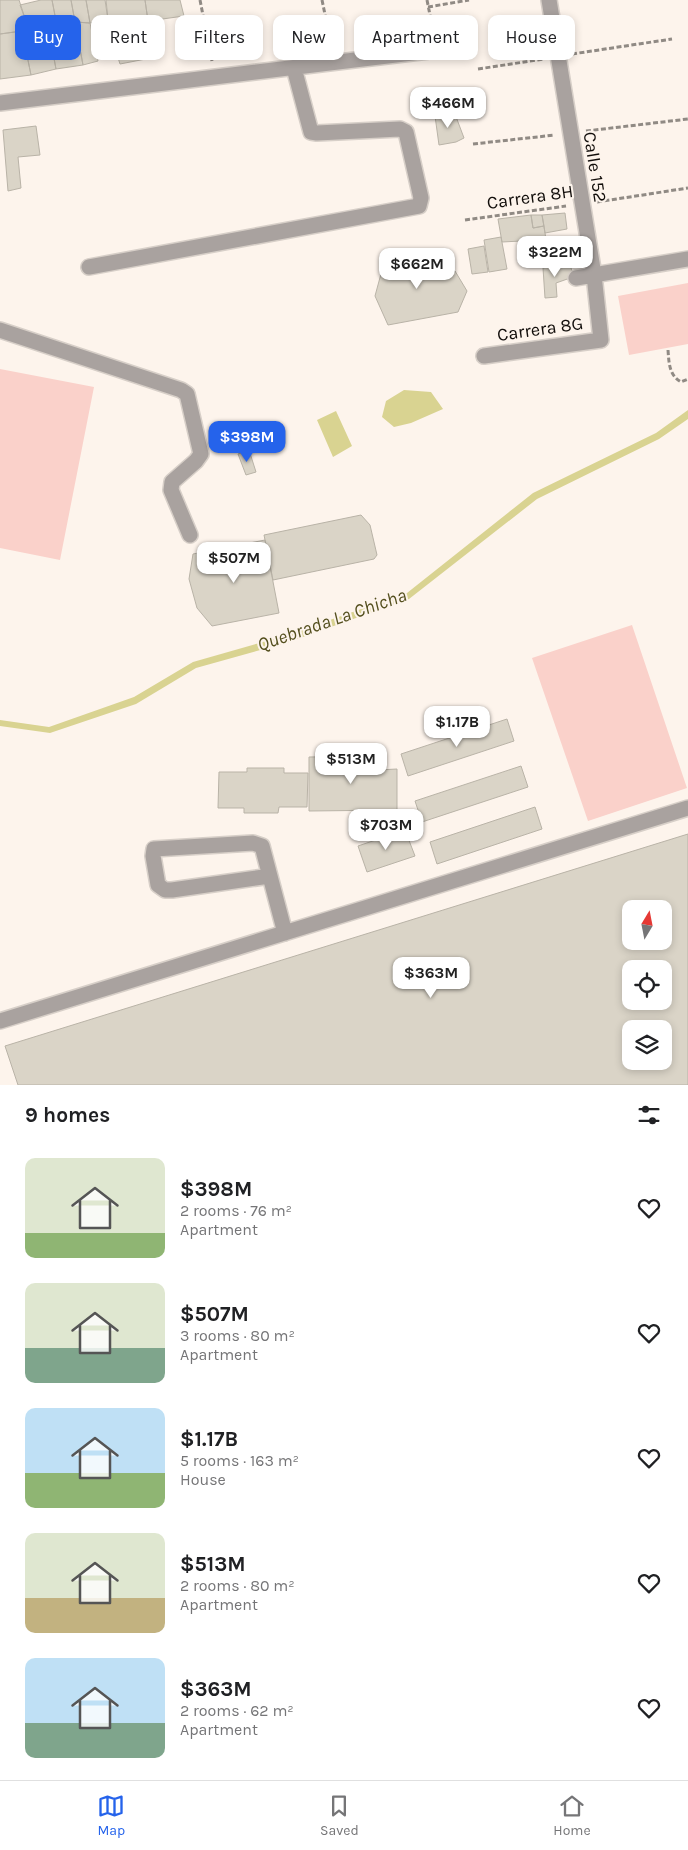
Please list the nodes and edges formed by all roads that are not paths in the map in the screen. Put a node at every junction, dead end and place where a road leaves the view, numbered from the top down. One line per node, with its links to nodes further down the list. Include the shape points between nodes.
1 (549, 0): 7 (street, Calle 152)
2 (359, 60): 3 (street)
3 (294, 68): 4 (street); 6 (street, via 311,132 400,129 406,132 420,198 418,206)
4 (0, 103)
5 (688, 259): 7 (street)
6 (89, 267)
7 (594, 275): 8 (street); 10 (street, Calle 152)
8 (576, 278)
9 (0, 330): 12 (street, via 187,394 201,454 172,482 171,490)
10 (601, 340): 11 (street, Carrera 8G)
11 (484, 356)
12 (190, 536)
13 (688, 808): 15 (street)
14 (270, 876): 14 (street, via 262,846 253,843 154,849 152,856 158,885 165,890); 15 (street)
15 (286, 933): 16 (street)
16 (0, 1022)

